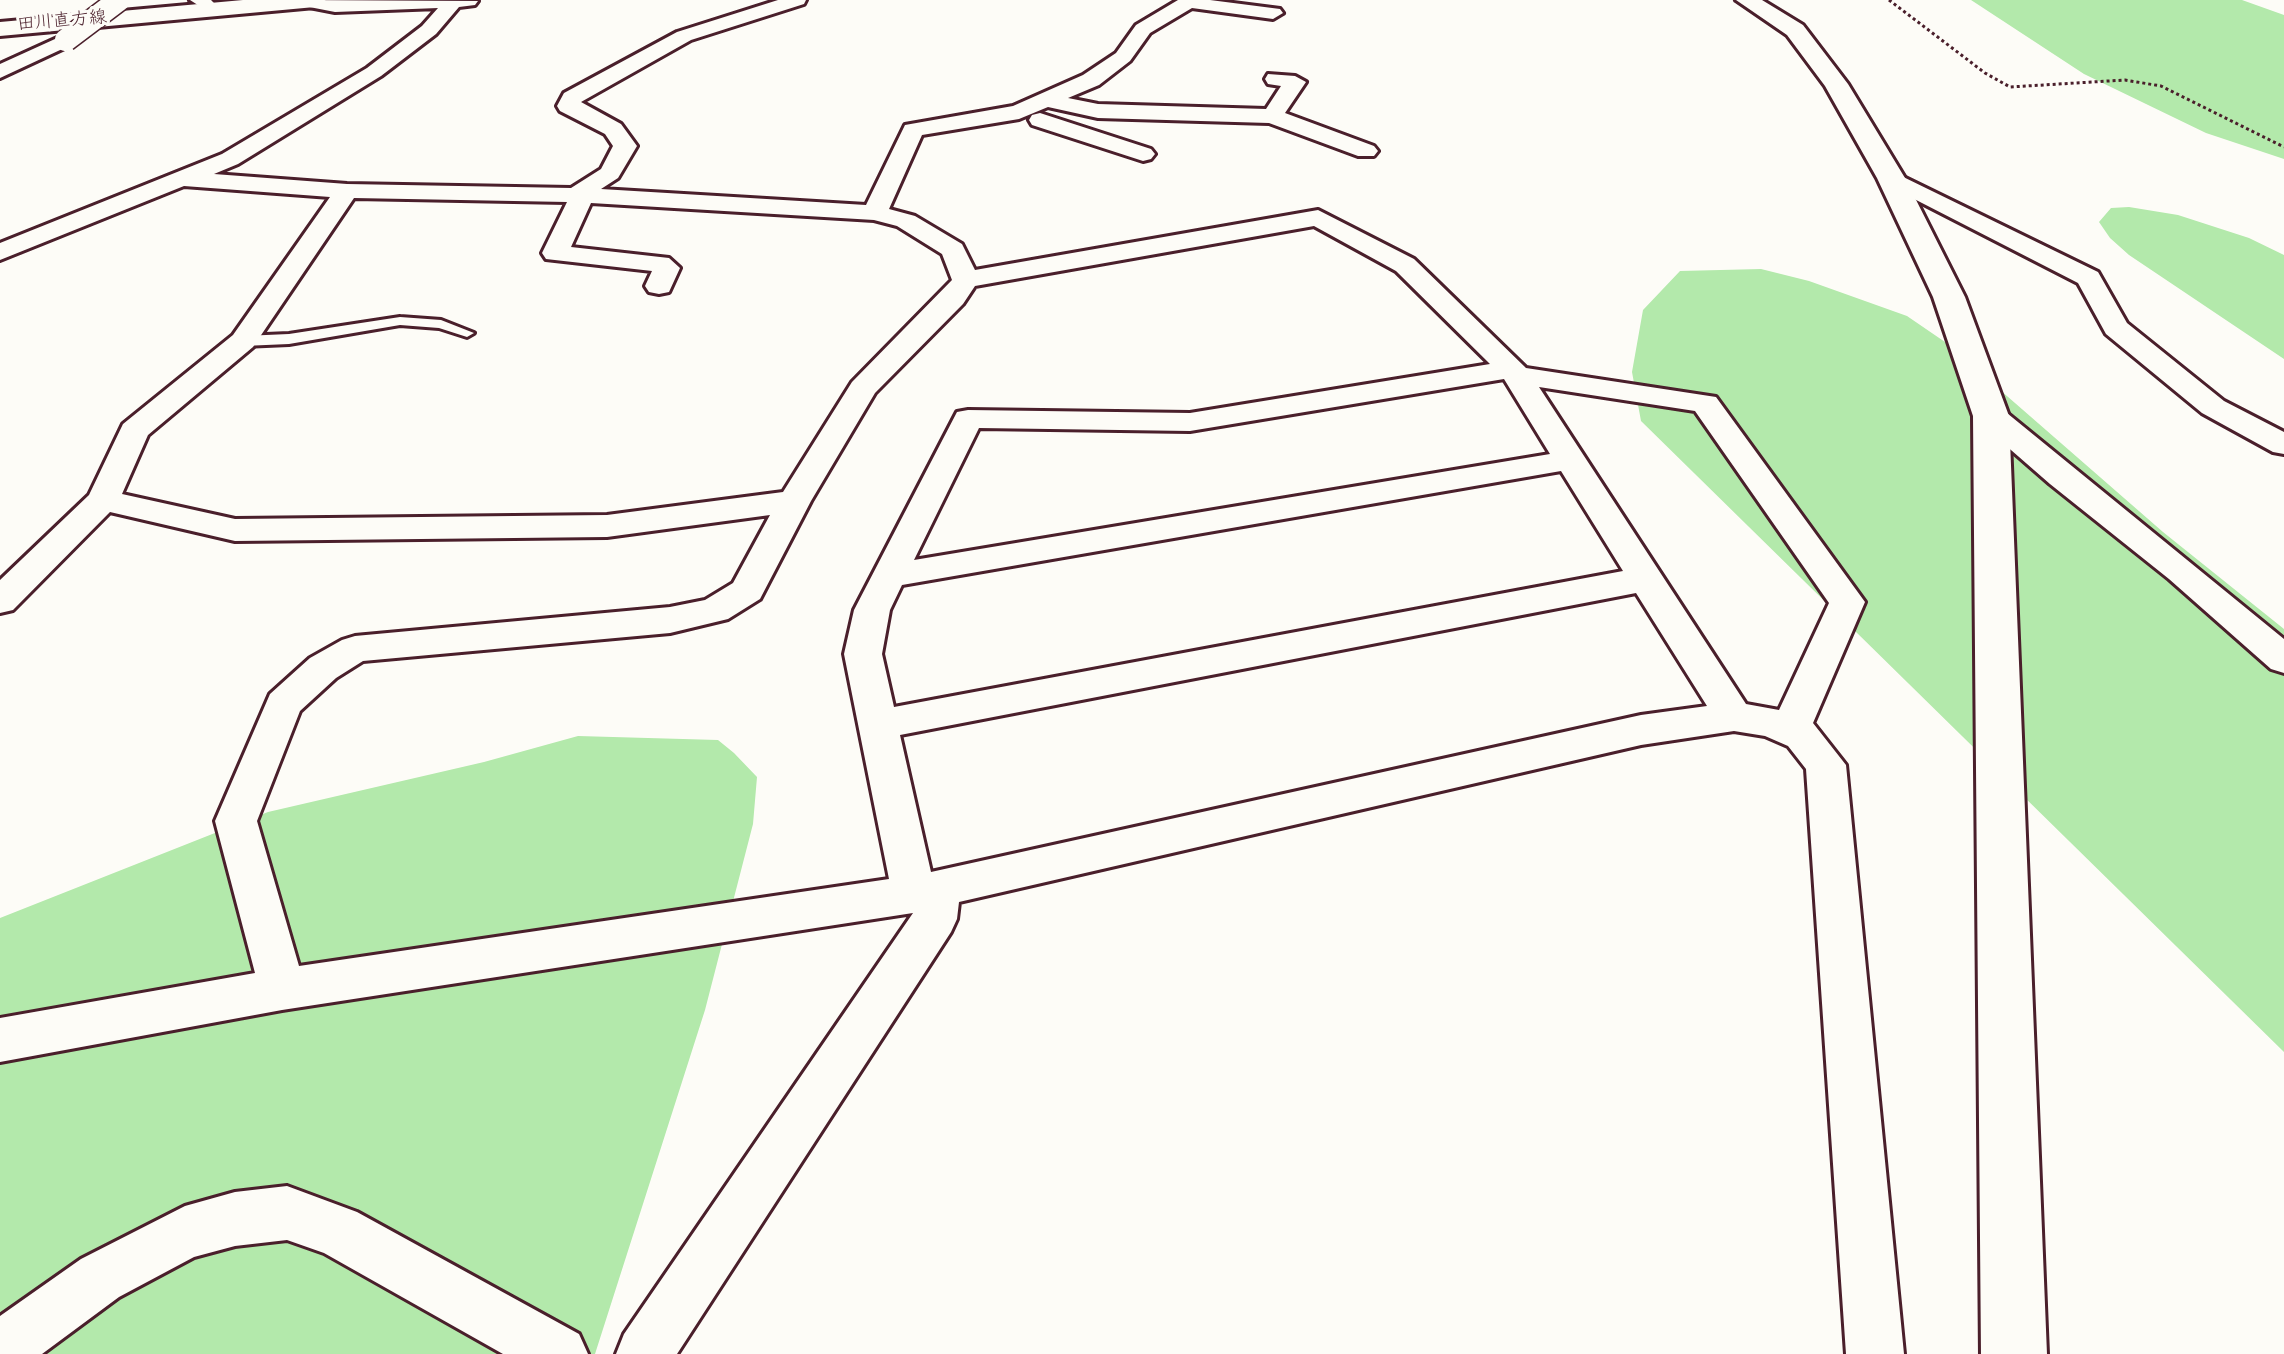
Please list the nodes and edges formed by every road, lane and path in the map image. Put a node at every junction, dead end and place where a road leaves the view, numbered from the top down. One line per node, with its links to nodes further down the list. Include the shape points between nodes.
1 (119, 0): 14 (street, bridge, via 66,40)
2 (232, 0): 7 (street, 田川直方線)
3 (306, 0): 8 (street, via 335,6); 12 (street, 田川直方線)
4 (797, 0): 19 (street, via 684,36 572,98 568,106)
5 (1747, 0): 23 (street, via 1795,30 1813,50)
6 (1889, 0): 20 (path, via 2010,87 2125,80 2161,86)
7 (202, 1): 11 (street, 田川直方線)
8 (462, 1): 24 (street, via 374,72 230,159)
9 (1191, 1): 10 (street); 16 (street, via 1143,29 1123,57 1091,80)
10 (1273, 13)
11 (0, 22)
12 (0, 29)
13 (667, 68): 19 (street, via 652,69 615,93 607,107)
14 (0, 72)
15 (1276, 79): 18 (street, via 1295,82)
16 (1046, 100): 17 (street); 18 (street, via 1098,111)
17 (1019, 112): 22 (street); 27 (street, via 913,130)
18 (1272, 116): 21 (street)
19 (613, 129): 26 (street, via 625,146 610,173)
20 (2284, 147)
21 (1366, 151)
22 (1143, 154)
23 (1891, 178): 34 (street, via 1949,297); 35 (street, via 2089,278 2116,328 2213,407)
24 (183, 179): 25 (street); 28 (street)
25 (347, 191): 26 (street); 32 (street)
26 (579, 195): 27 (street); 30 (street, via 555,253 660,264 667,268)
27 (875, 213): 29 (street, via 906,221 953,250)
28 (0, 252)
29 (966, 280): 33 (street, via 1318,218 1405,265); 38 (street, via 863,388)
30 (659, 286)
31 (467, 333): 32 (lane, via 441,324 400,321)
32 (243, 341): 37 (street, via 134,431)
33 (1514, 372): 36 (street); 39 (street, via 1190,422 968,419); 45 (street, via 1705,403 1847,602)
34 (1991, 416): 42 (street); 53 (street)
35 (2284, 445)
36 (1570, 460): 39 (street); 40 (street)
37 (103, 500): 38 (street, via 235,530 607,526); 41 (street)
38 (794, 501): 47 (street, via 747,591 715,610 670,620 355,649 323,668 284,704 236,821)
39 (889, 576): 44 (street, via 872,610 863,654)
40 (1646, 579): 43 (street); 44 (street)
41 (0, 601)
42 (2284, 660)
43 (1734, 717): 45 (street); 46 (street, via 1641,730)
44 (878, 725): 46 (street)
45 (1790, 730): 52 (street, via 1802,735 1826,765)
46 (926, 891): 47 (street); 51 (street, via 935,919)
47 (282, 989): 48 (street)
48 (0, 1040)
49 (2, 1354): 50 (street, via 30,1326 100,1278 185,1233 235,1219 287,1213 338,1231)
50 (559, 1354)
51 (644, 1354)
52 (1875, 1354)
53 (2014, 1354)

